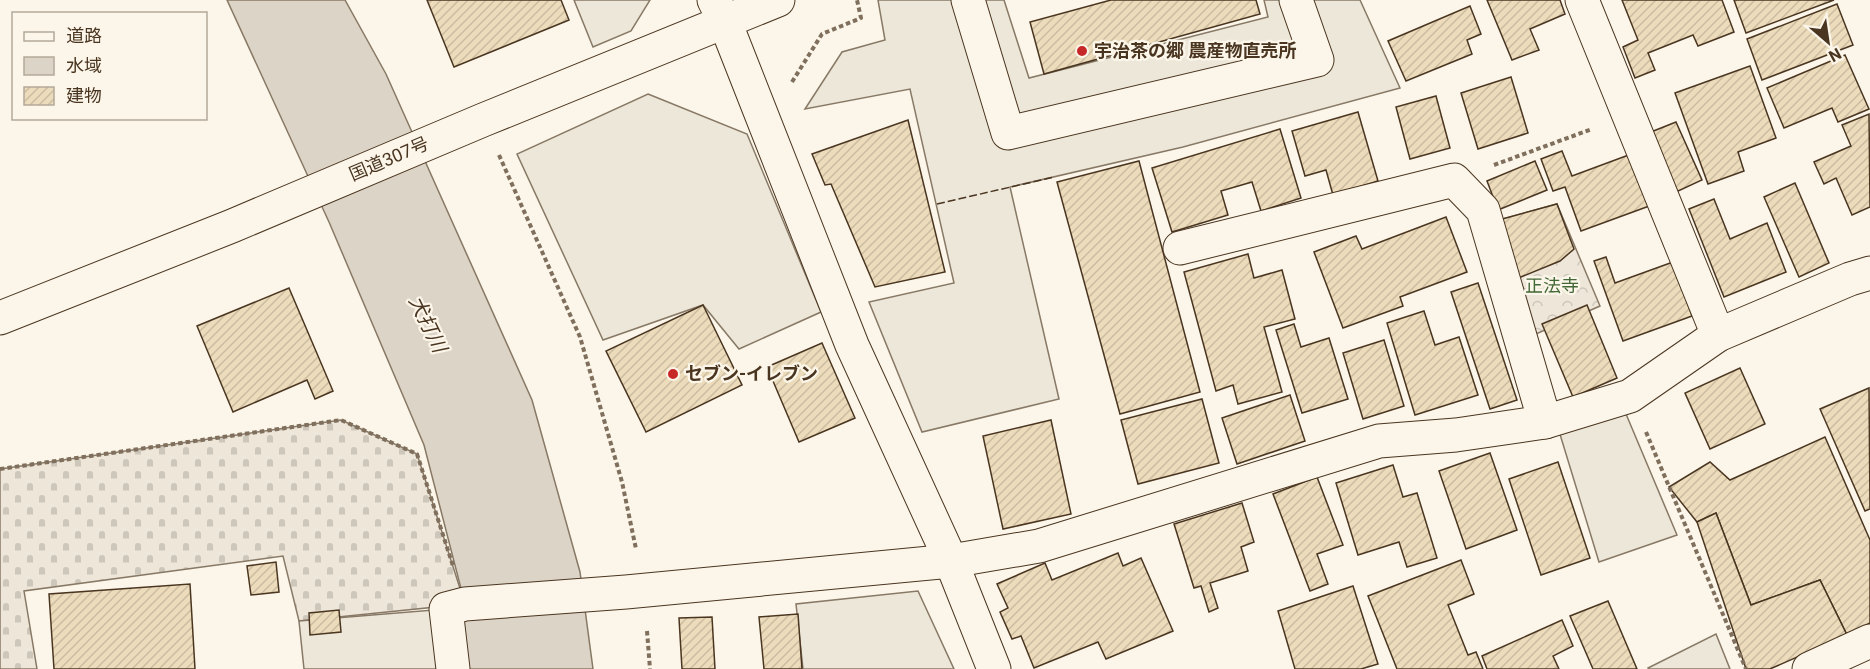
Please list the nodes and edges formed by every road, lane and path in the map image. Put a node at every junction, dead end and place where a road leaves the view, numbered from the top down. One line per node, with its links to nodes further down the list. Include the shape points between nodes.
1 (778, 0): 6 (main road, 国道307号)
2 (857, 0): 7 (path, via 861,18 822,34)
3 (969, 0): 4 (main road, via 1008,133 1317,60)
4 (1296, 0)
5 (1582, 0): 8 (main road)
6 (720, 11): 13 (main road, 国道307号, via 475,124); 18 (main road, via 852,345)
7 (787, 90)
8 (1629, 115): 10 (path); 14 (main road)
9 (496, 148): 19 (path, via 580,336 622,482)
10 (1454, 180): 11 (main road); 16 (main road, via 1483,210)
11 (1180, 248)
12 (1870, 273): 14 (main road)
13 (0, 318)
14 (1718, 335): 15 (main road)
15 (1630, 396): 16 (main road); 25 (path)
16 (1545, 422): 18 (main road, via 1379,441 1039,546)
17 (0, 469): 20 (path, via 340,420 417,454)
18 (951, 561): 19 (main road); 24 (main road)
19 (635, 591): 20 (main road); 23 (path)
20 (465, 604): 22 (main road, via 446,609)
21 (1870, 641): 26 (main road)
22 (453, 669)
23 (650, 669)
24 (994, 669)
25 (1746, 669)
26 (1809, 669)

